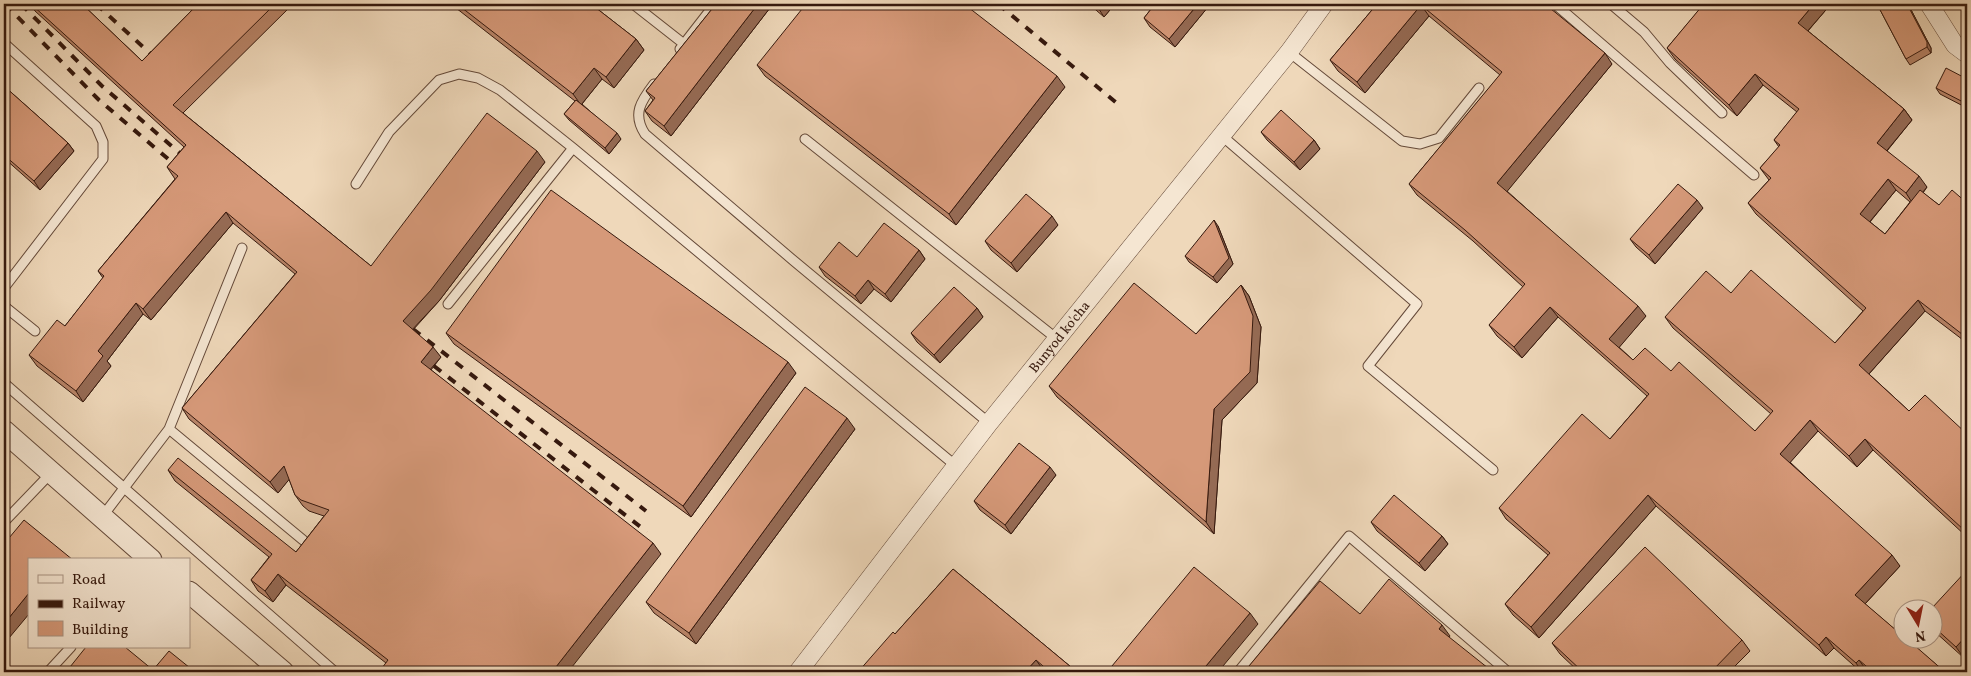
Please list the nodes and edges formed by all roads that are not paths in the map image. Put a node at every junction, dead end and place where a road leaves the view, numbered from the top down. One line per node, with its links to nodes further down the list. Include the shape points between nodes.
1 (633, 4): 8 (lane)
2 (715, 4): 8 (lane)
3 (1324, 4): 9 (street, Bunyod ko'cha)
4 (1555, 4): 18 (lane)
5 (1611, 4): 14 (lane, via 1644,32 1670,64)
6 (1929, 4): 10 (street, via 1955,45)
7 (4, 43): 21 (lane, via 96,126 103,142 103,159)
8 (684, 44): 11 (lane)
9 (1289, 52): 13 (lane, via 1402,141 1420,144 1439,138); 15 (street, Bunyod ko'cha)
10 (1967, 54)
11 (673, 58)
12 (662, 72): 27 (lane, via 641,101 638,113 645,134)
13 (1480, 88)
14 (1722, 113)
15 (1221, 136): 25 (street, Bunyod ko'cha); 31 (lane, via 1417,304 1368,366)
16 (805, 139): 25 (lane)
17 (573, 148): 19 (lane, via 500,90 478,78 459,74 439,80 389,132); 22 (lane); 30 (lane)
18 (1754, 175)
19 (356, 184)
20 (242, 248): 28 (lane)
21 (4, 288)
22 (448, 304)
23 (4, 306): 24 (lane)
24 (35, 331)
25 (1057, 339): 27 (street, Bunyod ko'cha)
26 (4, 383): 33 (lane)
27 (989, 423): 30 (street, Bunyod ko'cha)
28 (169, 429): 33 (lane); 36 (lane)
29 (4, 431): 32 (street)
30 (956, 466): 43 (street, Bunyod ko'cha)
31 (1493, 470)
32 (51, 472): 34 (street); 35 (lane)
33 (124, 488): 34 (lane); 42 (lane)
34 (102, 517): 37 (street)
35 (4, 522)
36 (303, 540)
37 (149, 558)
38 (190, 593): 41 (street)
39 (70, 648): 40 (lane)
40 (48, 672)
41 (283, 672)
42 (336, 672)
43 (798, 672)
44 (1238, 672): 45 (lane, via 1350,536)
45 (1508, 672)

